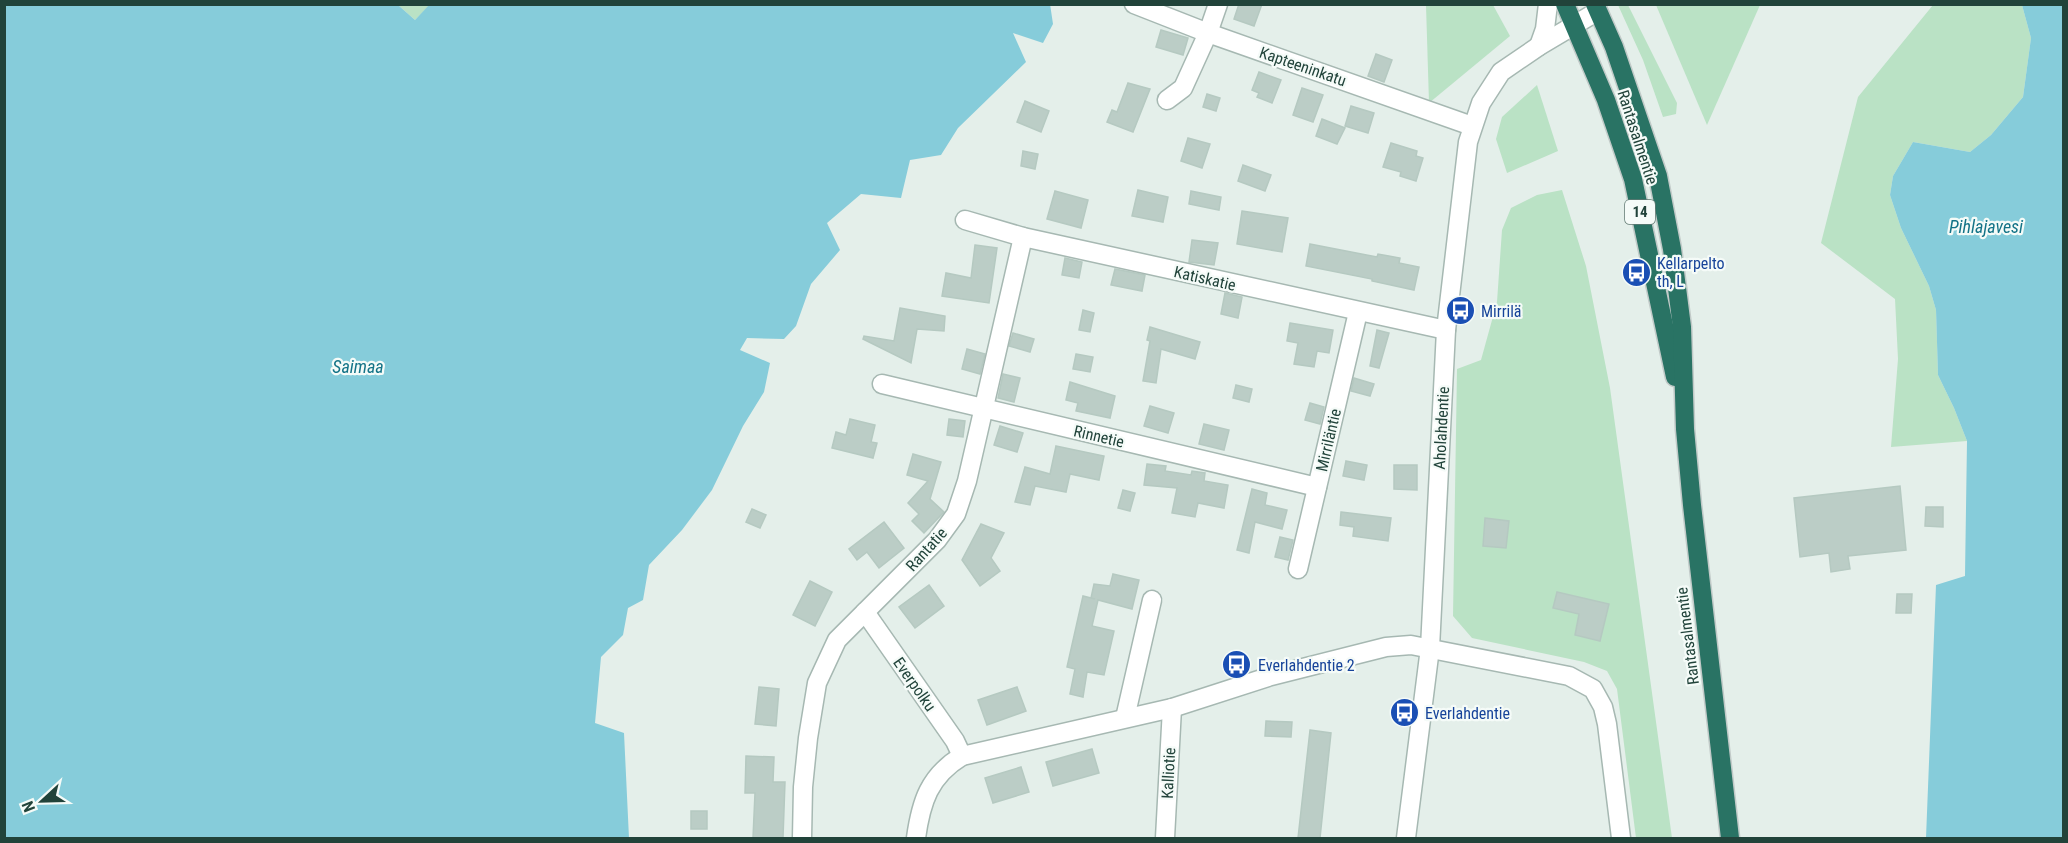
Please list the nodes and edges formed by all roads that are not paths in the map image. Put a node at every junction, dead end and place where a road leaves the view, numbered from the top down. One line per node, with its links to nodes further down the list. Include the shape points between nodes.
1 (1134, 4): 7 (street, Kapteeninkatu)
2 (1218, 4): 7 (street)
3 (1548, 4): 8 (street)
4 (1565, 4): 6 (highway, Rantasalmentie / 14)
5 (1597, 8): 6 (street, Aholahdentie); 17 (highway, Rantasalmentie / 14, via 1658,176 1682,327)
6 (1575, 25): 8 (street, Aholahdentie); 17 (highway, Rantasalmentie / 14, via 1633,179)
7 (1208, 33): 9 (street, via 1183,88); 10 (street, Kapteeninkatu)
8 (1539, 46): 10 (street, Aholahdentie, via 1501,72 1481,102)
9 (1167, 100)
10 (1472, 126): 14 (street, Aholahdentie)
11 (965, 220): 12 (street, Katiskatie)
12 (1023, 237): 13 (street, Katiskatie); 16 (street, Rantatie)
13 (1358, 312): 14 (street, Katiskatie); 18 (street, Mirriläntie)
14 (1446, 330): 22 (street, Aholahdentie)
15 (882, 384): 16 (street, Rinnetie)
16 (983, 410): 18 (street, Rinnetie); 21 (street, Rantatie, via 956,514 937,540)
17 (1684, 429): 31 (highway, Rantasalmentie / 14)
18 (1317, 487): 19 (street, Mirriläntie)
19 (1298, 569)
20 (1152, 600): 24 (street)
21 (865, 612): 25 (street, Everpolku); 26 (street, Rantatie, via 837,640 818,683 802,787)
22 (1430, 648): 23 (street, via 1386,646 1271,676); 29 (street, Aholahdentie); 30 (street, via 1569,676 1593,689 1607,724)
23 (1172, 708): 24 (street); 28 (street, Kalliotie)
24 (1125, 718): 25 (street)
25 (962, 756): 27 (street, via 947,765 933,782)
26 (802, 838)
27 (916, 838)
28 (1165, 838)
29 (1406, 838)
30 (1620, 838)
31 (1730, 838)

